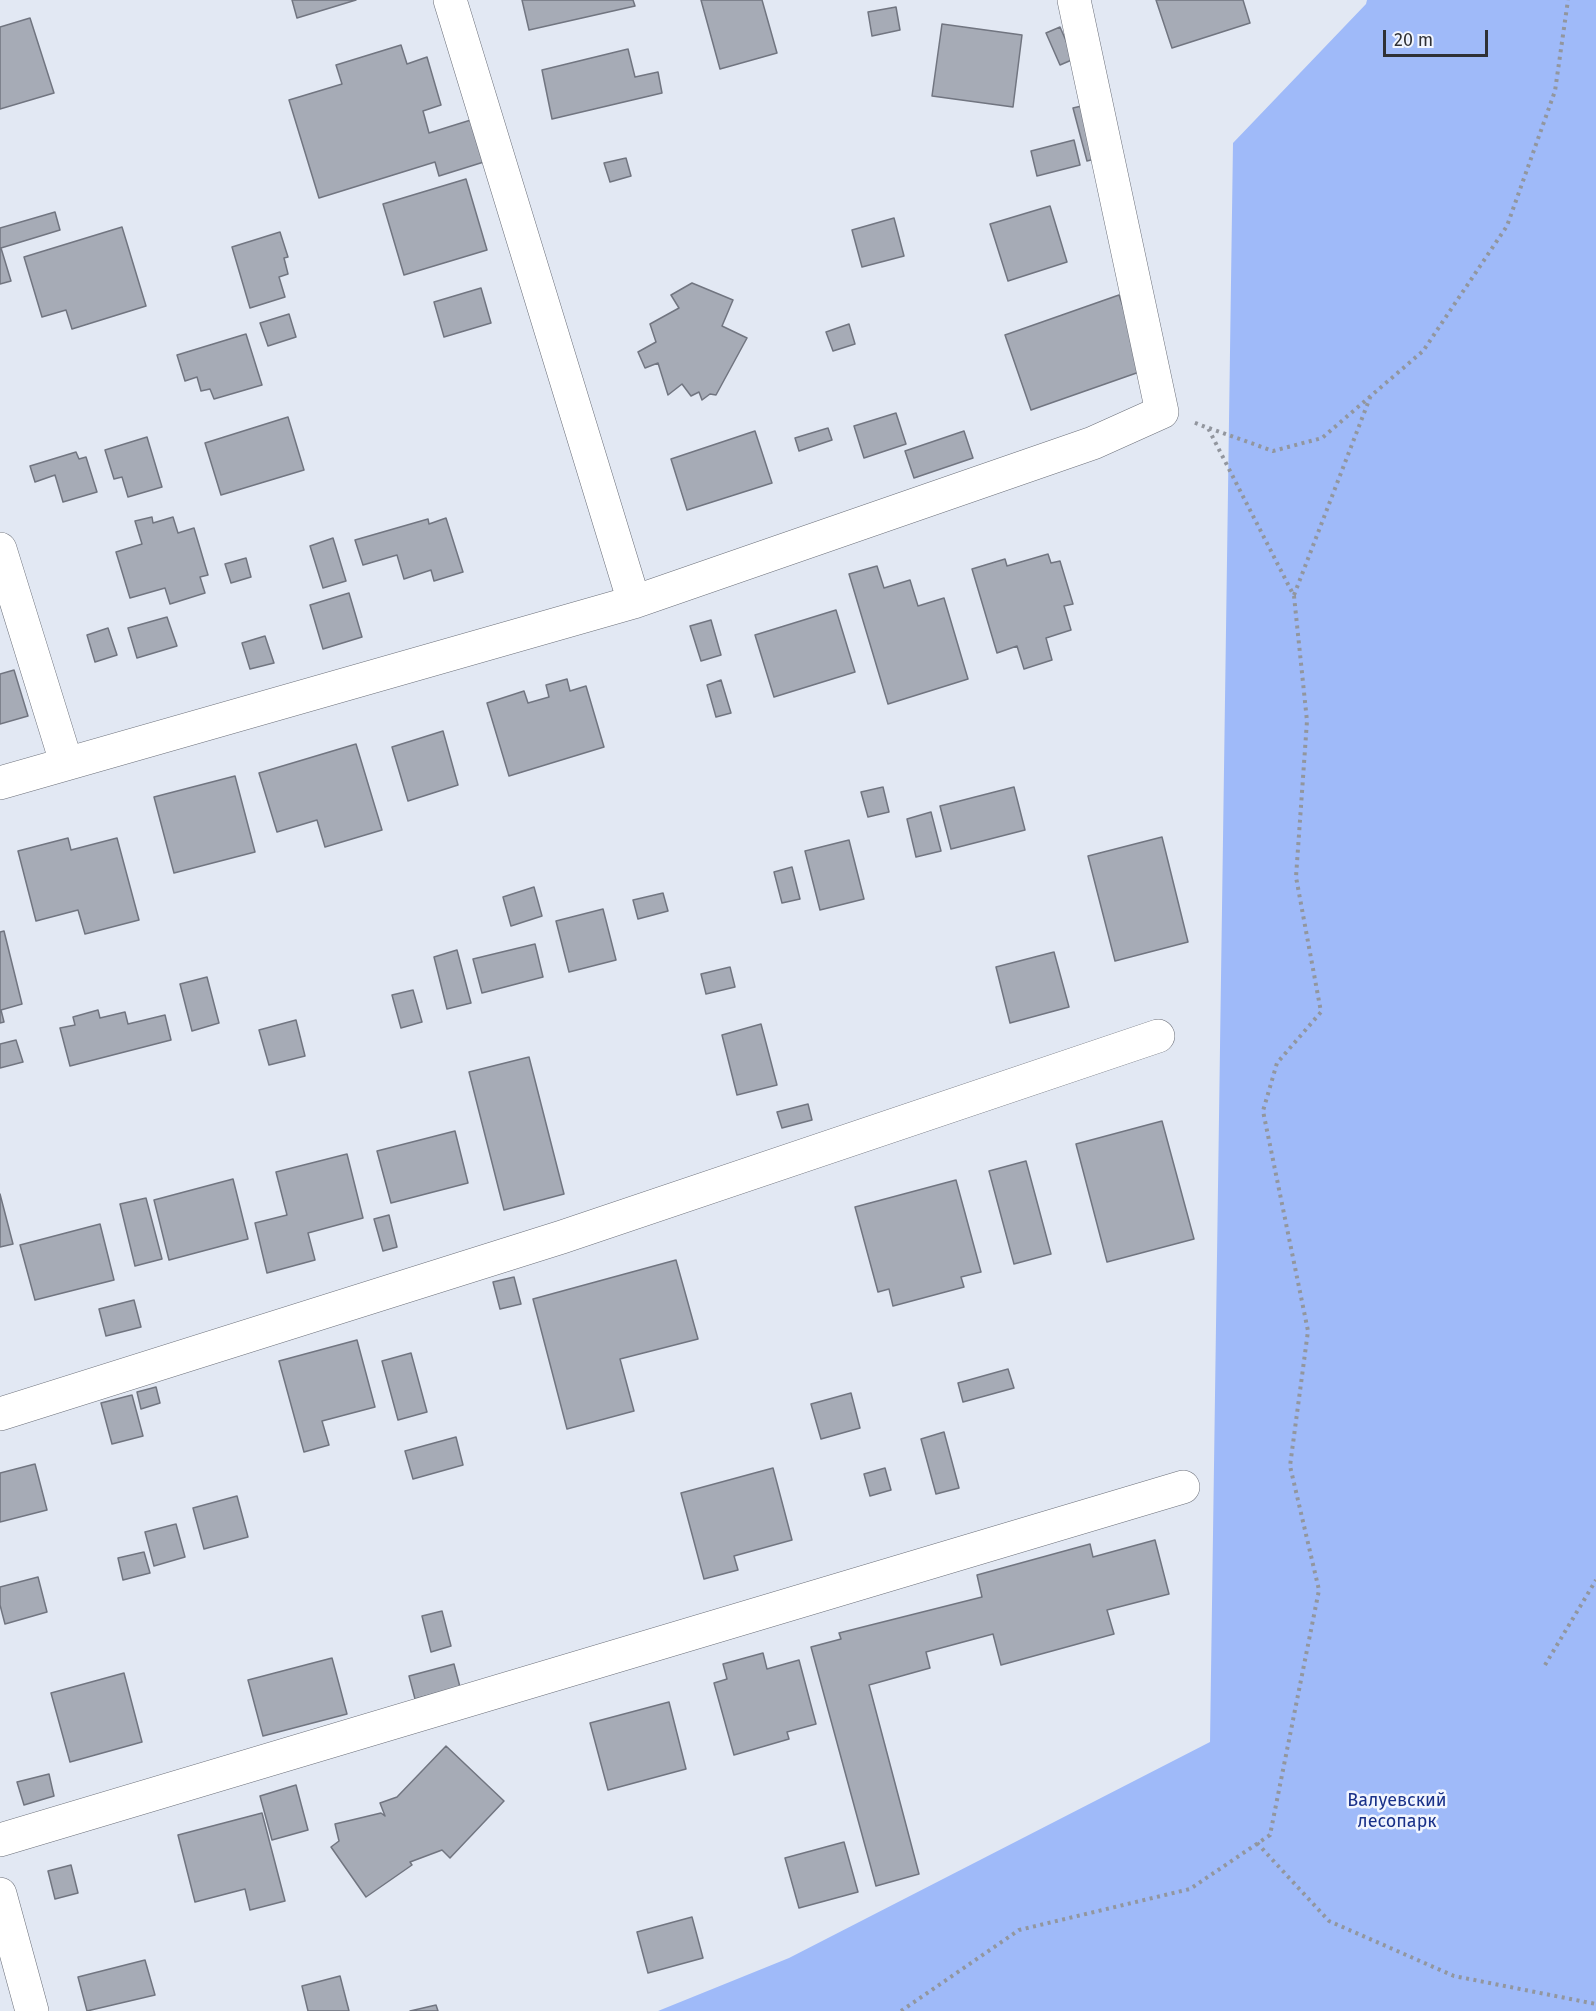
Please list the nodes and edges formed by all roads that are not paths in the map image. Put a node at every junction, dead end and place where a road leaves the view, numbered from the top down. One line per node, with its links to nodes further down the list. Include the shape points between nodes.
1 (450, 0): 4 (street)
2 (1074, 0): 4 (street, via 1162,412 1093,443)
3 (0, 549): 5 (street)
4 (634, 602): 5 (street)
5 (66, 762): 6 (street)
6 (0, 783)
7 (1158, 1036): 8 (street, via 562,1237)
8 (0, 1414)
9 (1183, 1487): 10 (street)
10 (0, 1840)
11 (0, 1894): 12 (street)
12 (32, 2011)

